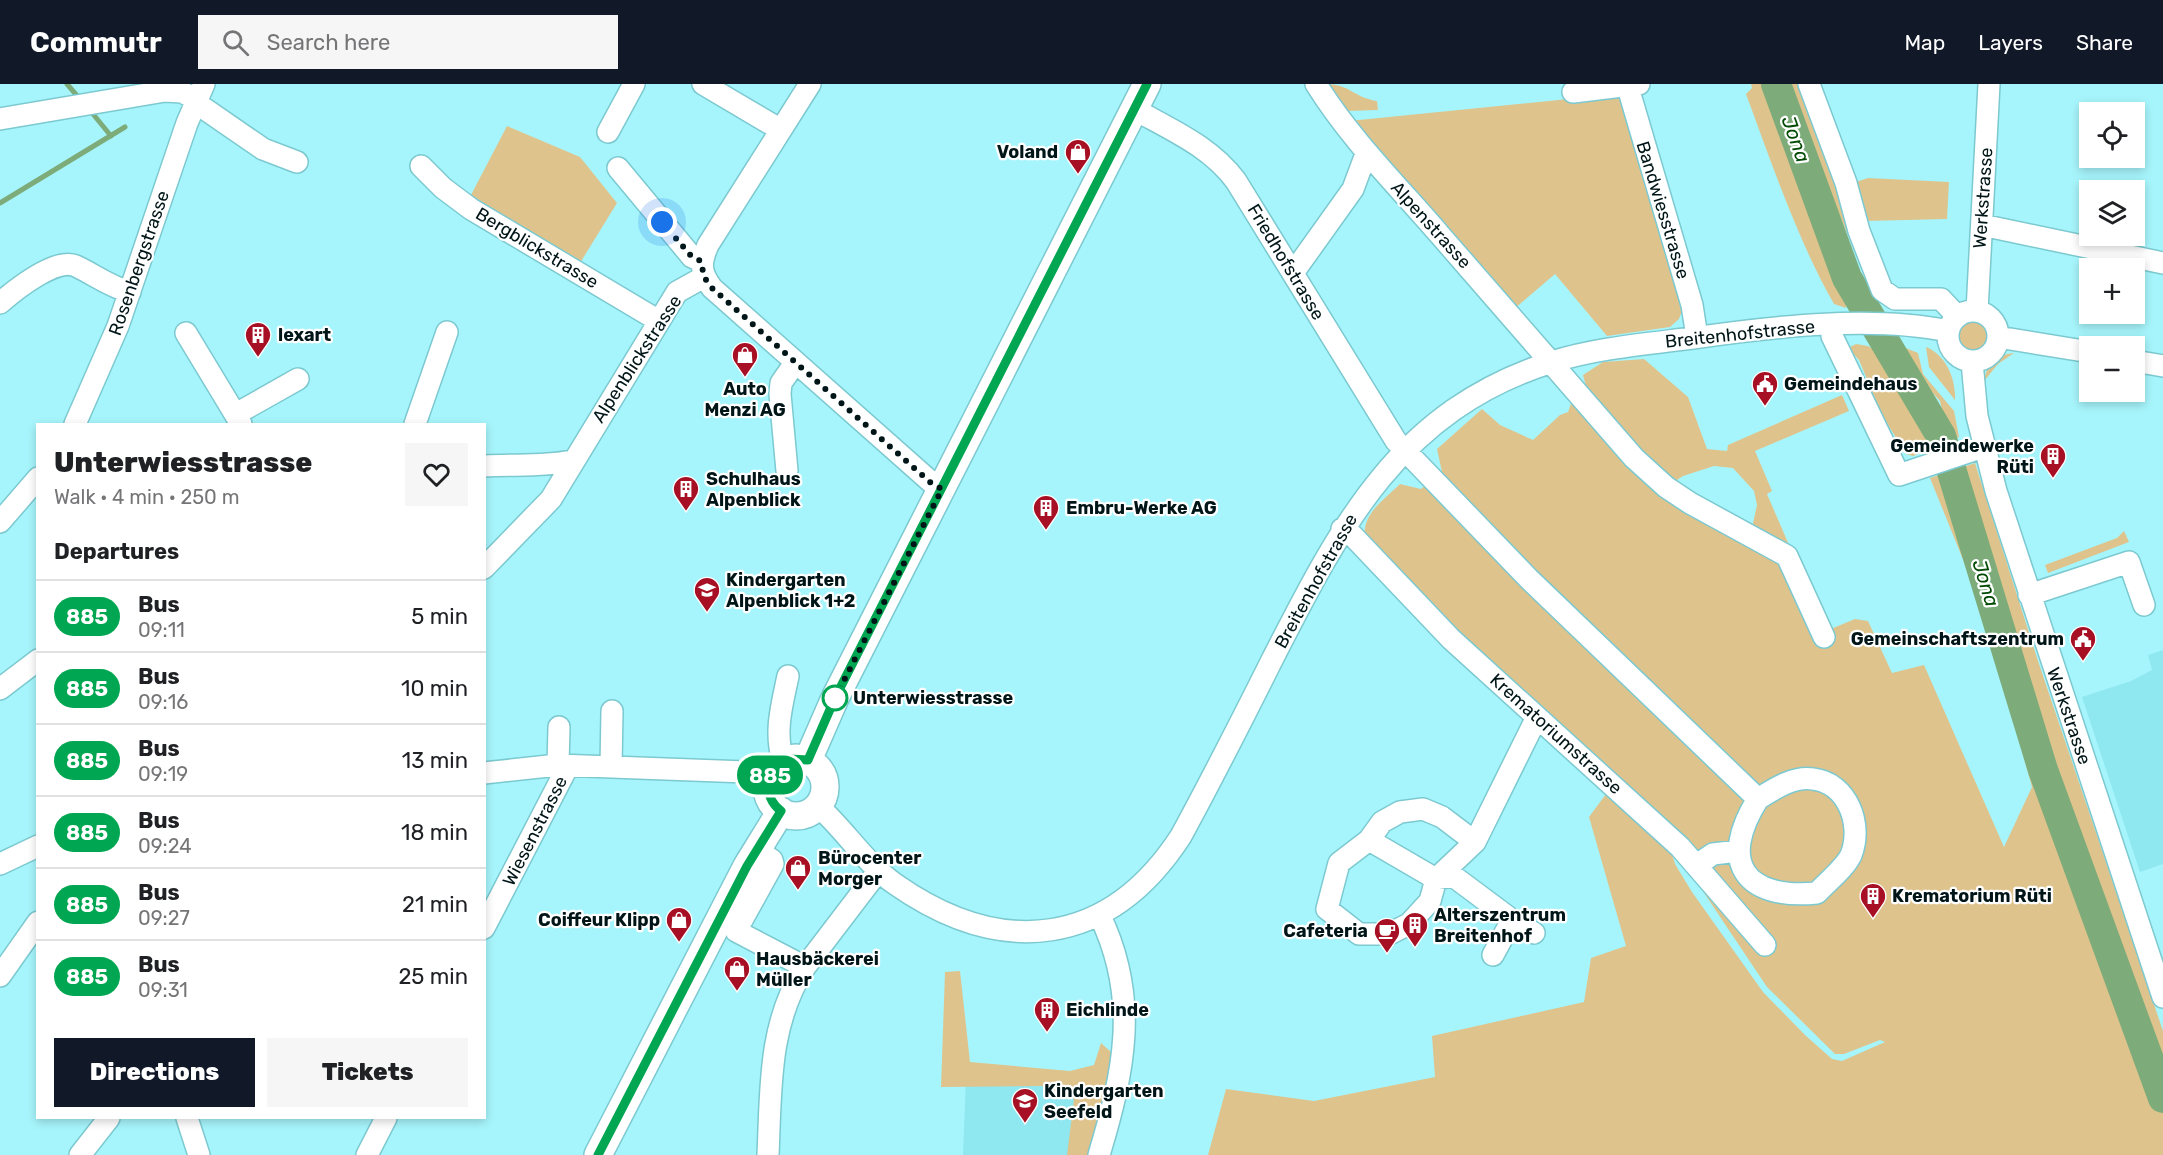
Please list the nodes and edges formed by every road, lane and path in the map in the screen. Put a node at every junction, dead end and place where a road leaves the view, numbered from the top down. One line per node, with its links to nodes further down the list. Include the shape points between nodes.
1 (634, 84): 15 (street)
2 (703, 84): 14 (street)
3 (810, 84): 14 (street)
4 (1147, 84): 12 (main road)
5 (1316, 84): 16 (street, Alpenstrasse)
6 (1809, 84): 26 (street)
7 (1989, 84): 20 (street, Werkstrasse)
8 (1631, 85): 11 (street); 32 (street, Bandwiesstrasse, via 1692,305)
9 (164, 88): 10 (street); 13 (street)
10 (200, 92): 17 (street, via 202,107 263,148); 24 (street, Rosenbergstrasse)
11 (1573, 92)
12 (1134, 110): 23 (street, Friedhofstrasse, via 1222,161); 50 (main road)
13 (0, 119)
14 (781, 130): 22 (street, via 708,245)
15 (608, 132)
16 (1366, 154): 23 (street, via 1353,189); 37 (street, Alpenstrasse)
17 (297, 162)
18 (421, 165): 28 (street, Bergblickstrasse, via 443,188 471,208)
19 (618, 168): 22 (street)
20 (1982, 225): 21 (street, via 2135,253); 27 (street, Werkstrasse)
21 (2163, 263)
22 (702, 269): 28 (street, Alpenblickstrasse, via 677,292); 36 (street, via 712,288)
23 (1293, 273): 44 (street, Friedhofstrasse)
24 (130, 292): 25 (street, via 111,287 74,265 54,266); 42 (street, Rosenbergstrasse)
25 (0, 303)
26 (1887, 311): 27 (street, Breitenhofstrasse); 27 (street, via 1895,298 1941,298); 29 (street, Breitenhofstrasse)
27 (1961, 320): 33 (street, via 1989,316); 35 (street, via 1950,348)
28 (659, 321): 46 (street, Alpenblickstrasse)
29 (1838, 330): 32 (street, Breitenhofstrasse); 45 (street, via 1899,475)
30 (447, 332): 43 (street)
31 (186, 333): 41 (street)
32 (1697, 337): 37 (street, Breitenhofstrasse, via 1593,352)
33 (1998, 337): 34 (street); 35 (street, via 1989,356)
34 (2079, 350)
35 (1972, 362): 45 (street, Werkstrasse)
36 (795, 363): 48 (street, via 781,383 780,394); 50 (street)
37 (1550, 363): 44 (street, Breitenhofstrasse, via 1472,399); 56 (street, Alpenstrasse, via 1634,458 1666,487 1787,556)
38 (2145, 363): 39 (street)
39 (2163, 366)
40 (298, 379): 41 (street)
41 (239, 419)
42 (77, 423)
43 (415, 423)
44 (1404, 450): 52 (street, Breitenhofstrasse); 67 (street, Friedhofstrasse, via 1529,579)
45 (1975, 450): 54 (street, Werkstrasse)
46 (572, 461): 47 (street, via 543,466); 53 (street, Alpenblickstrasse, via 551,499)
47 (486, 466)
48 (787, 471)
49 (36, 480): 51 (street)
50 (942, 489): 64 (main road, via 835,698)
51 (0, 522)
52 (1342, 529): 61 (street, Krematoriumstrasse, via 1451,639); 78 (street, Breitenhofstrasse, via 1181,836 1144,884)
53 (486, 566)
54 (2029, 595): 55 (street, via 2129,562); 88 (street, Werkstrasse)
55 (2144, 605)
56 (1824, 637)
57 (36, 662): 59 (street)
58 (788, 675): 64 (street, via 777,727 778,746)
59 (0, 689)
60 (612, 711): 65 (street)
61 (1537, 717): 71 (street); 75 (street, Krematoriumstrasse)
62 (559, 727): 63 (street)
63 (563, 765): 65 (street); 66 (street); 80 (street, Wiesenstrasse)
64 (787, 766): 65 (street, via 746,772); 68 (main road, via 818,768 825,784); 69 (main road, via 767,784 771,800)
65 (610, 767)
66 (486, 773)
67 (1758, 799): 73 (street, via 1745,822); 73 (street, via 1779,786 1804,779 1833,786 1853,812 1855,827 1850,856 1817,893 1794,895 1779,894 1754,883 1742,866)
68 (818, 806): 69 (main road, via 803,815); 76 (street, Breitenhofstrasse)
69 (781, 811): 82 (main road, via 757,850)
70 (1369, 840): 71 (street, via 1382,822 1400,812 1424,809 1442,817); 77 (street); 77 (street, via 1339,863 1327,909 1359,934 1389,934 1409,924 1430,901)
71 (1475, 842): 77 (street)
72 (36, 847): 74 (street)
73 (1738, 851): 75 (street, via 1713,854)
74 (0, 864)
75 (1696, 865): 84 (street, Krematoriumstrasse)
76 (879, 870): 78 (street, Breitenhofstrasse, via 893,883 930,904 991,926 1047,931); 86 (street)
77 (1436, 879): 79 (street, via 1453,876)
78 (1100, 916): 97 (street, via 1121,979 1126,1034 1118,1094)
79 (1512, 920): 83 (street); 85 (street)
80 (486, 924)
81 (36, 925): 87 (street)
82 (727, 926): 86 (street); 95 (main road)
83 (1534, 933)
84 (1765, 945)
85 (1493, 955)
86 (805, 967): 96 (street, via 779,1020)
87 (0, 976)
88 (2163, 997)
89 (108, 1119): 92 (street)
90 (187, 1119): 93 (street)
91 (385, 1119): 94 (street)
92 (80, 1155)
93 (199, 1155)
94 (367, 1155)
95 (598, 1155)
96 (768, 1155)
97 (1099, 1155)

